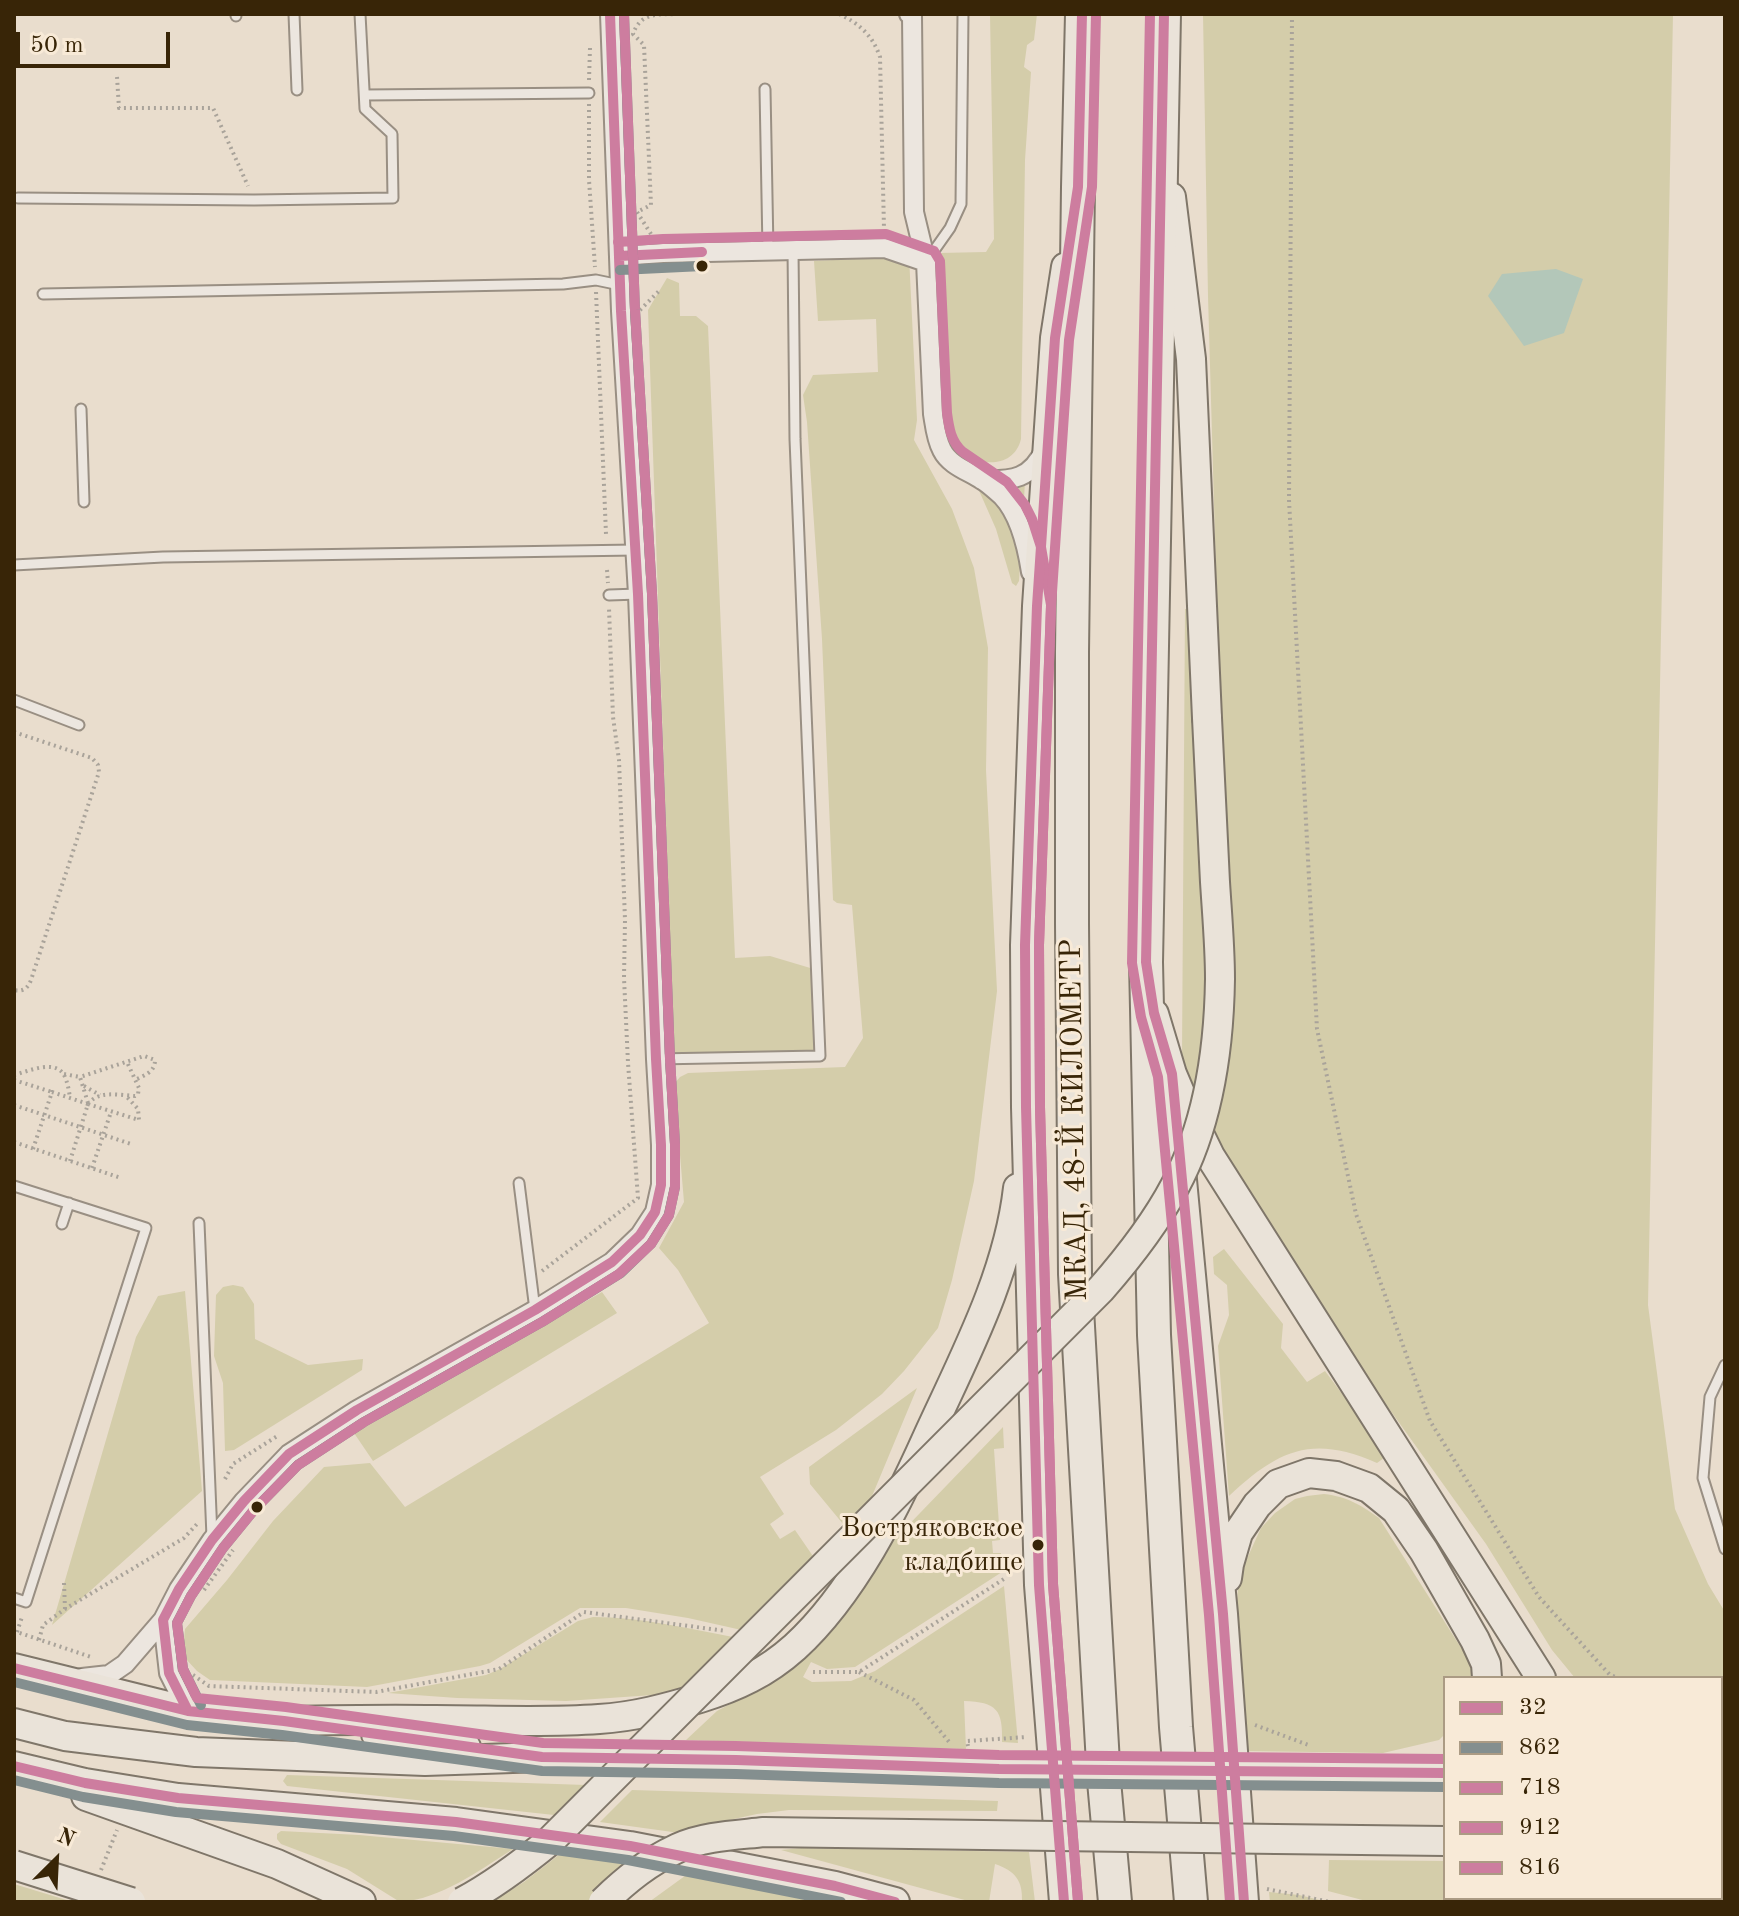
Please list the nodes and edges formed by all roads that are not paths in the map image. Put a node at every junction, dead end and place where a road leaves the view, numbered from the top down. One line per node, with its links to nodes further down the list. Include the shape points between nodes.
1 (294, 14): 9 (lane)
2 (360, 14): 11 (lane)
3 (610, 14): 17 (street)
4 (963, 14): 18 (lane, via 961,204)
5 (1082, 14): 13 (highway, МКАД, 48-Й КИЛОМЕТР)
6 (1164, 14): 12 (highway)
7 (911, 15): 18 (street, via 914,212)
8 (765, 89): 15 (lane)
9 (297, 90)
10 (589, 93): 11 (lane)
11 (365, 95): 14 (lane, via 365,109 392,134 393,198)
12 (1162, 126): 32 (highway); 65 (main road, bridge, via 1191,359 1220,979 1206,1101 1192,1148 1149,1229 1101,1289 551,1840)
13 (1078, 187): 22 (main road, via 1055,338); 69 (highway, МКАД, 48-Й КИЛОМЕТР, via 1071,786 1075,1258)
14 (18, 198)
15 (768, 250): 16 (street); 17 (street)
16 (793, 250): 18 (street, via 885,248); 33 (lane, via 795,439 820,1056)
17 (619, 256): 19 (street)
18 (926, 262): 23 (street, via 936,433 943,453)
19 (620, 285): 20 (lane, via 596,280); 25 (street)
20 (43, 294)
21 (81, 409): 24 (lane)
22 (1048, 443): 23 (street, via 1027,473 1012,480); 29 (main road)
23 (982, 480): 29 (street, via 1015,514)
24 (84, 502)
25 (636, 550): 26 (lane, via 163,557); 27 (street)
26 (14, 565)
27 (638, 594): 28 (lane); 33 (street)
28 (609, 595)
29 (1037, 606): 35 (main road, via 1025,945)
30 (14, 700): 31 (lane)
31 (79, 725)
32 (1146, 962): 34 (main road); 70 (highway, via 1154,1335)
33 (656, 1059): 41 (street, via 661,1185 655,1212 624,1253)
34 (1172, 1074): 46 (main road); 50 (main road, via 1210,1156)
35 (1026, 1107): 53 (main road, via 1017,1199 985,1311 884,1526 855,1575 796,1647 741,1684 645,1713 557,1721); 68 (main road, via 1039,1585)
36 (519, 1183): 41 (lane)
37 (14, 1186): 38 (lane)
38 (69, 1203): 40 (lane); 45 (lane, via 146,1228 26,1602)
39 (199, 1223): 43 (lane)
40 (62, 1224)
41 (535, 1310): 43 (street, via 374,1399 289,1454)
42 (1725, 1365): 44 (lane, via 1710,1397 1703,1478)
43 (212, 1540): 47 (street)
44 (1725, 1549)
45 (14, 1598)
46 (1223, 1614): 49 (main road, via 1238,1533 1257,1505 1278,1484 1309,1473 1336,1476 1369,1488 1396,1510 1475,1640); 62 (main road)
47 (163, 1620): 51 (street, via 109,1675); 52 (street, via 169,1673)
48 (14, 1668): 51 (main road)
49 (1487, 1676)
50 (1540, 1676)
51 (62, 1680): 52 (main road)
52 (188, 1711): 53 (main road)
53 (284, 1721): 56 (main road)
54 (14, 1723): 56 (main road, via 65,1736 196,1752 425,1761)
55 (1443, 1754): 58 (main road)
56 (542, 1757): 58 (main road, bridge, via 999,1769)
57 (14, 1768): 64 (main road, via 277,1864); 67 (main road, via 178,1798 456,1822 630,1846)
58 (1416, 1772): 59 (main road)
59 (1443, 1773)
60 (1443, 1841): 66 (main road, bridge, via 764,1832 680,1846 632,1874)
61 (14, 1865): 63 (main road, bridge)
62 (1252, 1895)
63 (131, 1902)
64 (361, 1902)
65 (462, 1902)
66 (603, 1902)
67 (895, 1902)
68 (1064, 1902)
69 (1115, 1902)
70 (1191, 1902)

